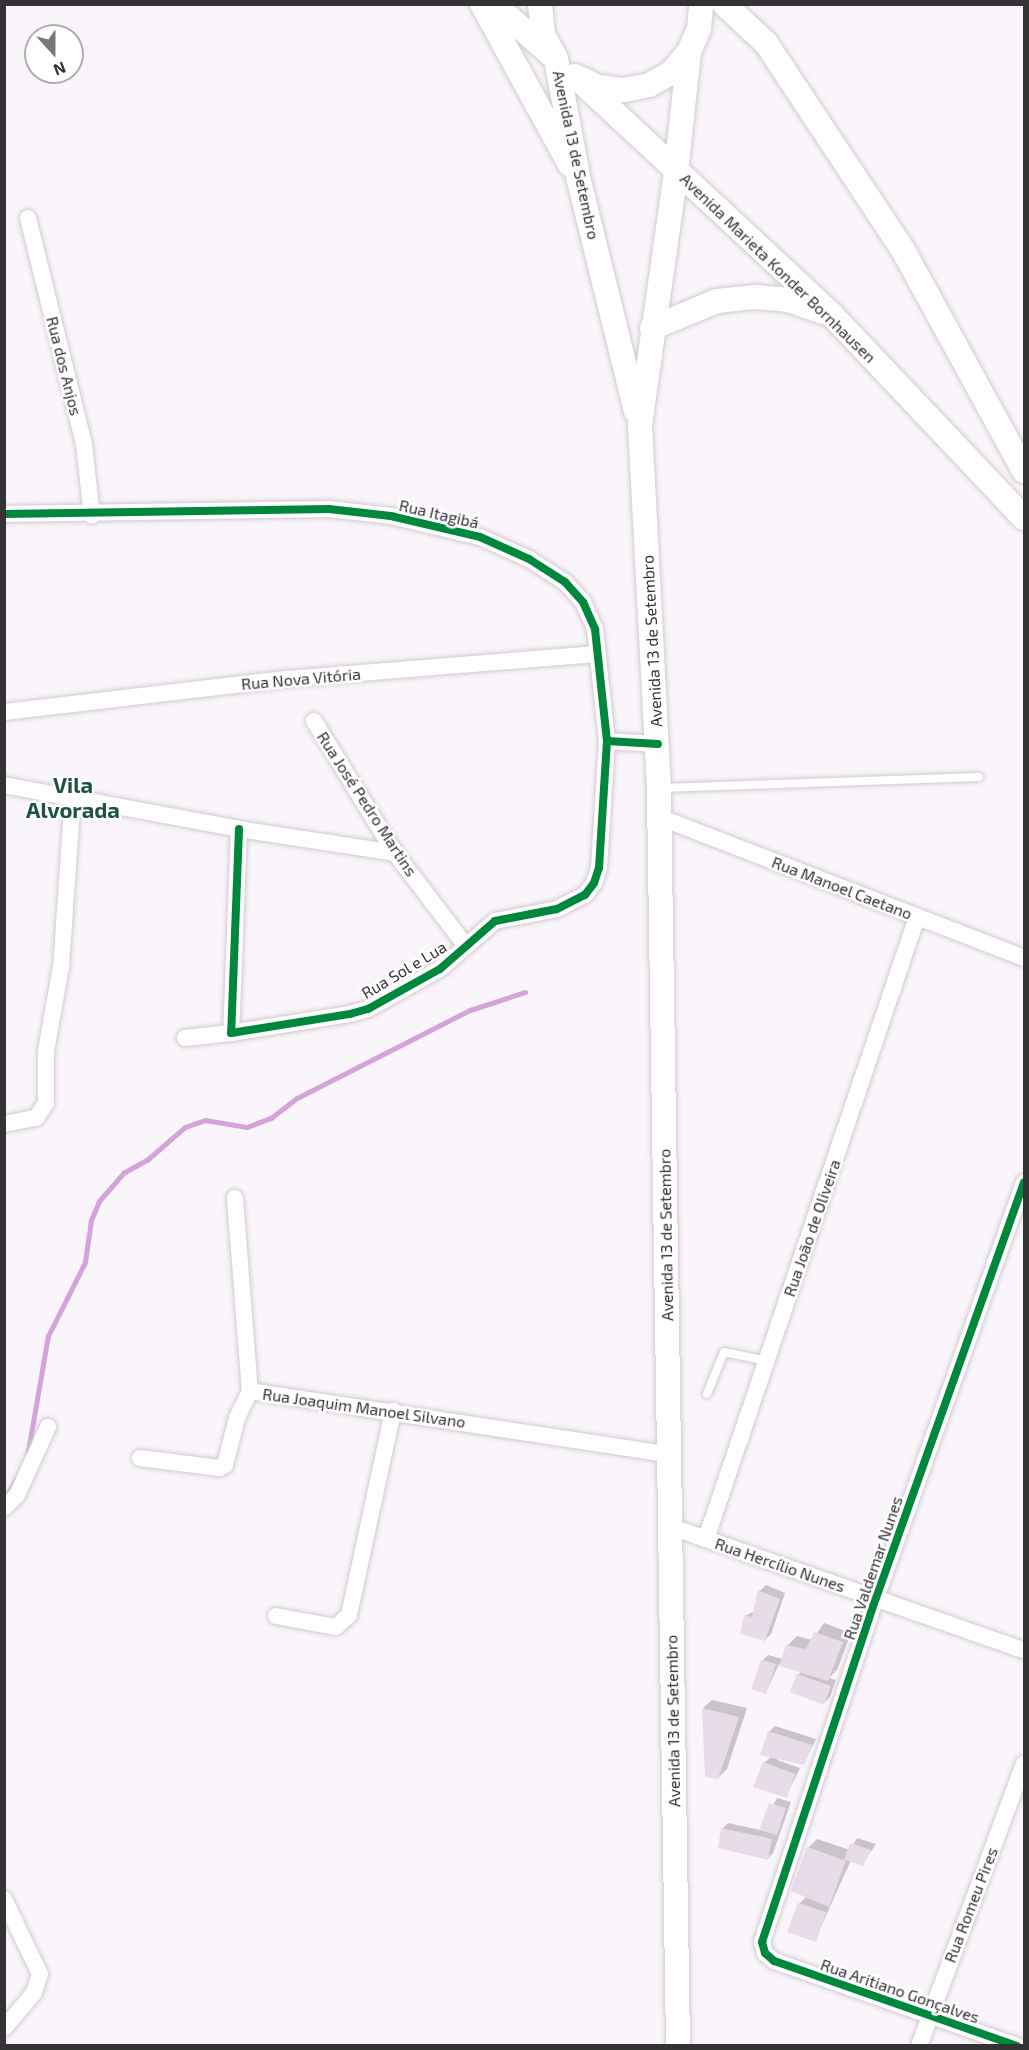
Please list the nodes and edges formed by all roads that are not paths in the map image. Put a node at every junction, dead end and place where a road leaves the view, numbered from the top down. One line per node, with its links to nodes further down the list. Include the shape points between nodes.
1 (482, 4): 12 (main road)
2 (494, 4): 9 (main road, Avenida Marieta Konder Bornhausen)
3 (540, 4): 9 (main road, via 543,35)
4 (701, 4): 8 (main road, via 699,29)
5 (724, 4): 7 (main road)
6 (752, 4): 7 (main road)
7 (766, 43): 17 (main road, via 908,260)
8 (689, 52): 10 (main road, via 672,72 641,87 598,87); 11 (main road, Avenida 13 de Setembro)
9 (556, 59): 10 (main road, Avenida Marieta Konder Bornhausen); 12 (main road, Avenida 13 de Setembro)
10 (575, 76): 11 (main road, Avenida Marieta Konder Bornhausen)
11 (676, 172): 14 (main road, Avenida Marieta Konder Bornhausen); 15 (main road, Avenida 13 de Setembro)
12 (579, 181): 16 (main road, Avenida 13 de Setembro)
13 (28, 218): 20 (street, Rua dos Anjos, via 84,444)
14 (831, 314): 15 (main road, via 788,300 756,297 717,301); 21 (main road, Avenida Marieta Konder Bornhausen)
15 (652, 327): 16 (main road, Avenida 13 de Setembro)
16 (640, 425): 26 (main road, Avenida 13 de Setembro)
17 (1019, 448): 18 (main road)
18 (1024, 471)
19 (4, 514): 20 (street, Rua Itagibá)
20 (92, 516): 22 (street, Rua Itagibá, via 329,509 391,516 480,537 529,559 566,582 583,602 595,629)
21 (1024, 518)
22 (598, 654): 23 (street, Rua Nova Vitória, via 286,679); 25 (street, Rua Itagibá)
23 (4, 712)
24 (314, 721): 33 (street, Rua José Pedro Martins)
25 (607, 741): 26 (street); 35 (street, Rua Sol e Lua, via 601,848 594,883 572,904 495,921)
26 (658, 744): 29 (main road, Avenida 13 de Setembro)
27 (979, 777): 29 (lane)
28 (4, 785): 30 (street)
29 (659, 789): 31 (main road, Avenida 13 de Setembro)
30 (73, 796): 32 (street); 39 (street, via 61,967 46,1051 46,1103 36,1118)
31 (659, 817): 34 (street, Rua Manoel Caetano); 47 (main road, Avenida 13 de Setembro)
32 (239, 830): 33 (street); 37 (street)
33 (395, 853): 35 (street, Rua José Pedro Martins)
34 (917, 917): 36 (street, Rua Manoel Caetano); 42 (street, Rua João de Oliveira)
35 (465, 945): 37 (street, Rua Sol e Lua, via 440,969 368,1009)
36 (1024, 958)
37 (231, 1033): 38 (street, Rua Sol e Lua)
38 (185, 1038)
39 (5, 1127)
40 (1024, 1183): 52 (street, Rua Valdemar Nunes)
41 (235, 1198): 43 (street, Rua Joaquim Manoel Silvano)
42 (766, 1361): 44 (lane, via 724,1353); 51 (street, Rua João de Oliveira)
43 (250, 1391): 45 (street, Rua Joaquim Manoel Silvano); 48 (street, via 237,1418 225,1465 219,1468)
44 (706, 1394)
45 (393, 1411): 47 (street, Rua Joaquim Manoel Silvano); 53 (street, via 349,1615 336,1627)
46 (48, 1427): 49 (street, via 17,1496)
47 (669, 1454): 50 (main road, Avenida 13 de Setembro)
48 (140, 1458)
49 (4, 1508)
50 (672, 1527): 51 (street, Rua Hercílio Nunes); 60 (main road, Avenida 13 de Setembro)
51 (706, 1539): 52 (street, Rua Hercílio Nunes)
52 (876, 1598): 54 (street, Rua Hercílio Nunes); 57 (street, Rua Valdemar Nunes, via 762,1942 765,1953)
53 (276, 1616)
54 (1024, 1650)
55 (1024, 1764): 58 (street, Rua Romeu Pires)
56 (4, 1899): 59 (street, via 40,1974 34,1993)
57 (774, 1961): 58 (street, Rua Aritiano Gonçalves)
58 (929, 2015): 61 (street, Rua Romeu Pires); 62 (street, Rua Aritiano Gonçalves)
59 (4, 2028)
60 (678, 2046)
61 (919, 2046)
62 (1017, 2046)

